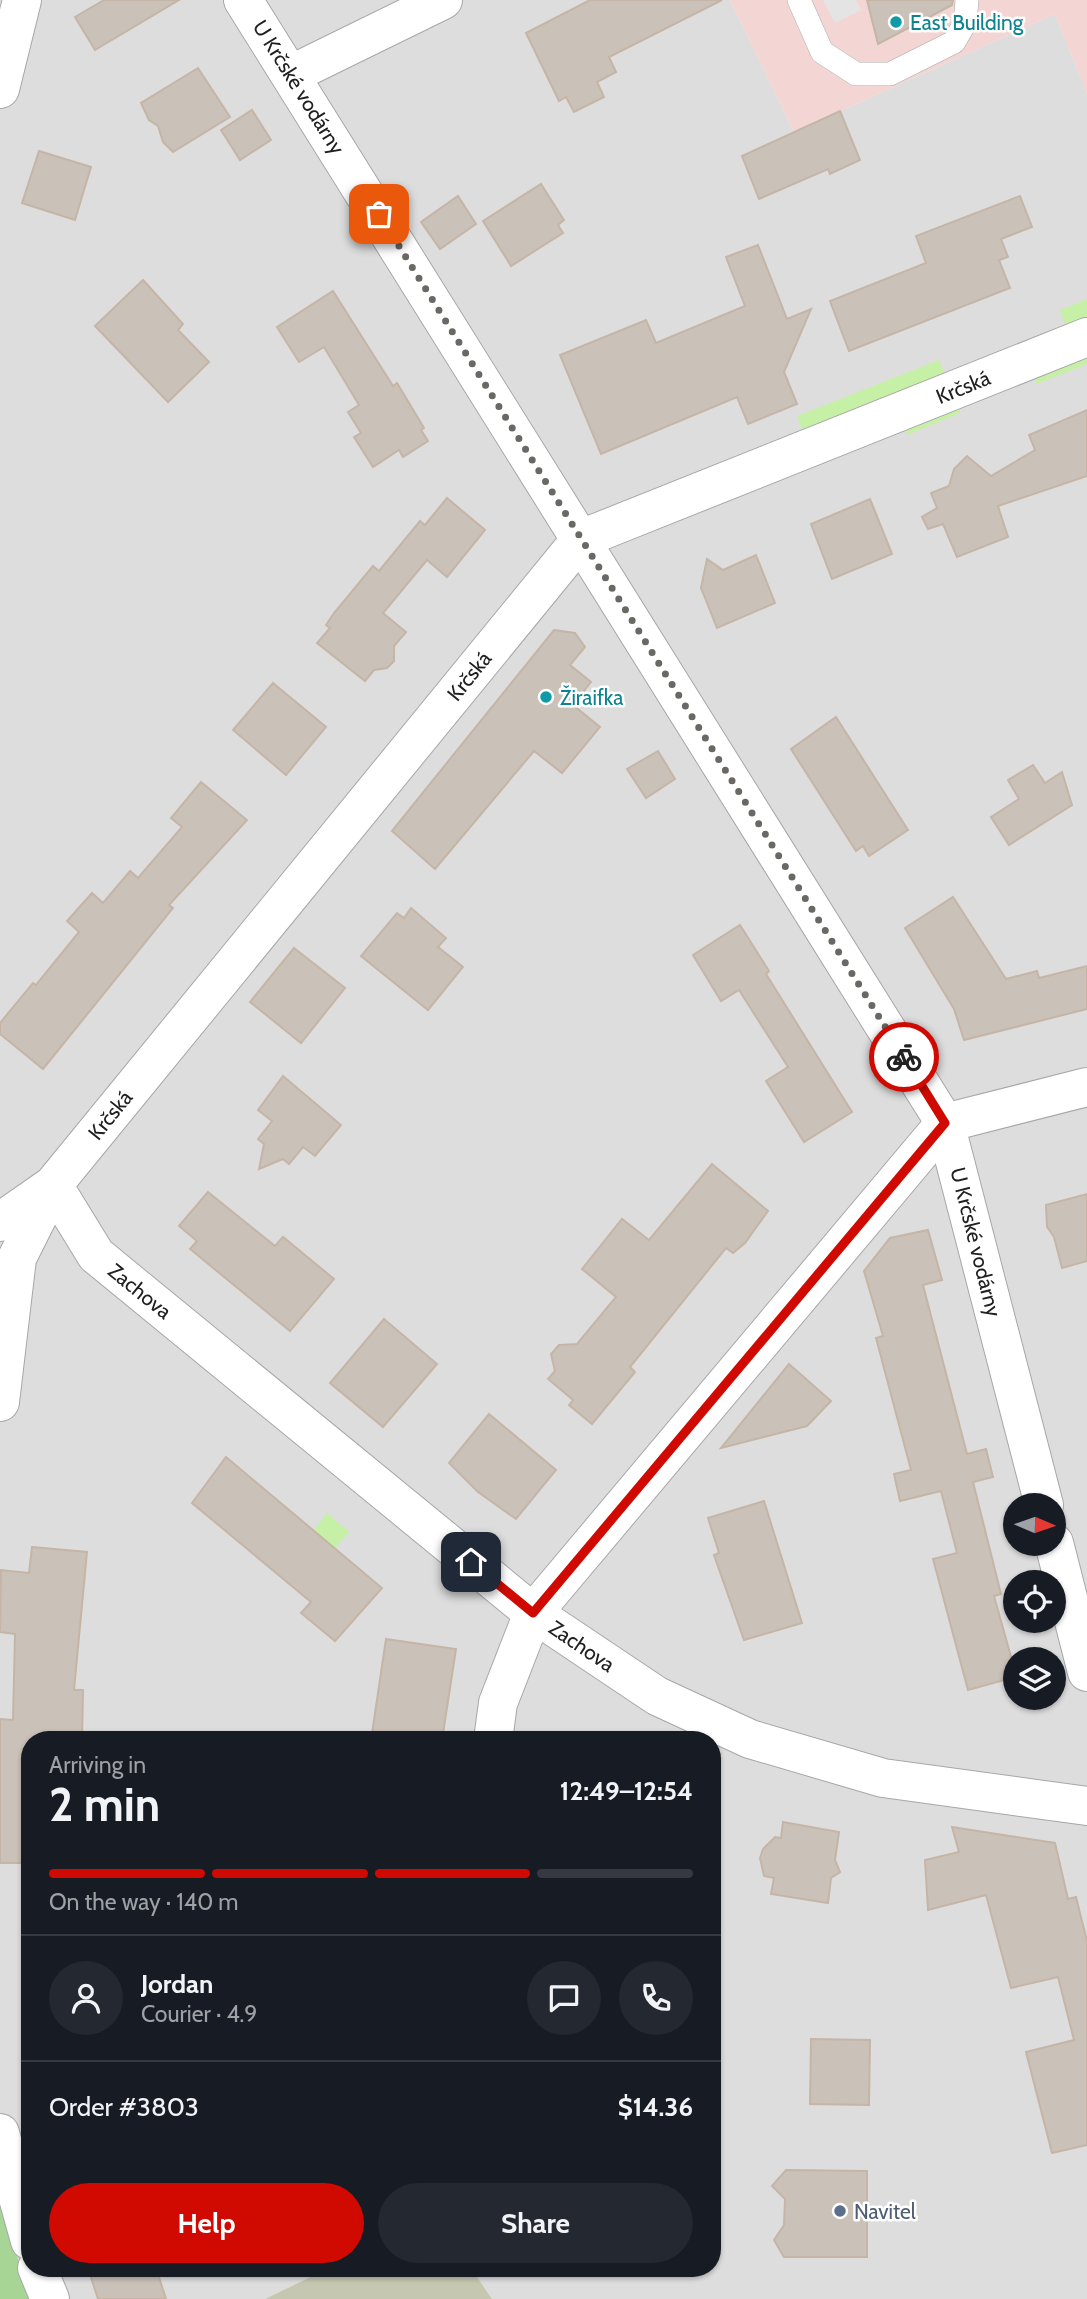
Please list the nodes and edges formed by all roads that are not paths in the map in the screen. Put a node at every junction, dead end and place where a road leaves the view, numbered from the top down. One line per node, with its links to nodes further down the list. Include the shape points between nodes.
1 (22, 0): 7 (street)
2 (243, 0): 6 (street, U Krčské vodárny)
3 (443, 0): 6 (street)
4 (799, 0): 5 (lane, via 822,52 856,74 890,74 954,42 965,23)
5 (967, 0)
6 (292, 74): 9 (street, U Krčské vodárny)
7 (0, 89)
8 (1087, 337): 9 (street, Krčská)
9 (581, 539): 11 (street, U Krčské vodárny); 12 (street, Krčská)
10 (1087, 1087): 11 (street)
11 (945, 1123): 15 (street, U Krčské vodárny); 17 (street)
12 (53, 1185): 13 (street, Krčská); 14 (street, via 17,1258); 17 (street, Zachova, via 96,1255)
13 (0, 1223)
14 (0, 1402)
15 (1041, 1493)
16 (1058, 1556): 18 (street)
17 (533, 1613): 19 (street, via 498,1703); 20 (street, Zachova, via 657,1696 750,1739 883,1778)
18 (1087, 1672)
19 (494, 1731)
20 (1087, 1805)
21 (0, 2133): 22 (street)
22 (21, 2209)
23 (41, 2277): 24 (street)
24 (50, 2299)

